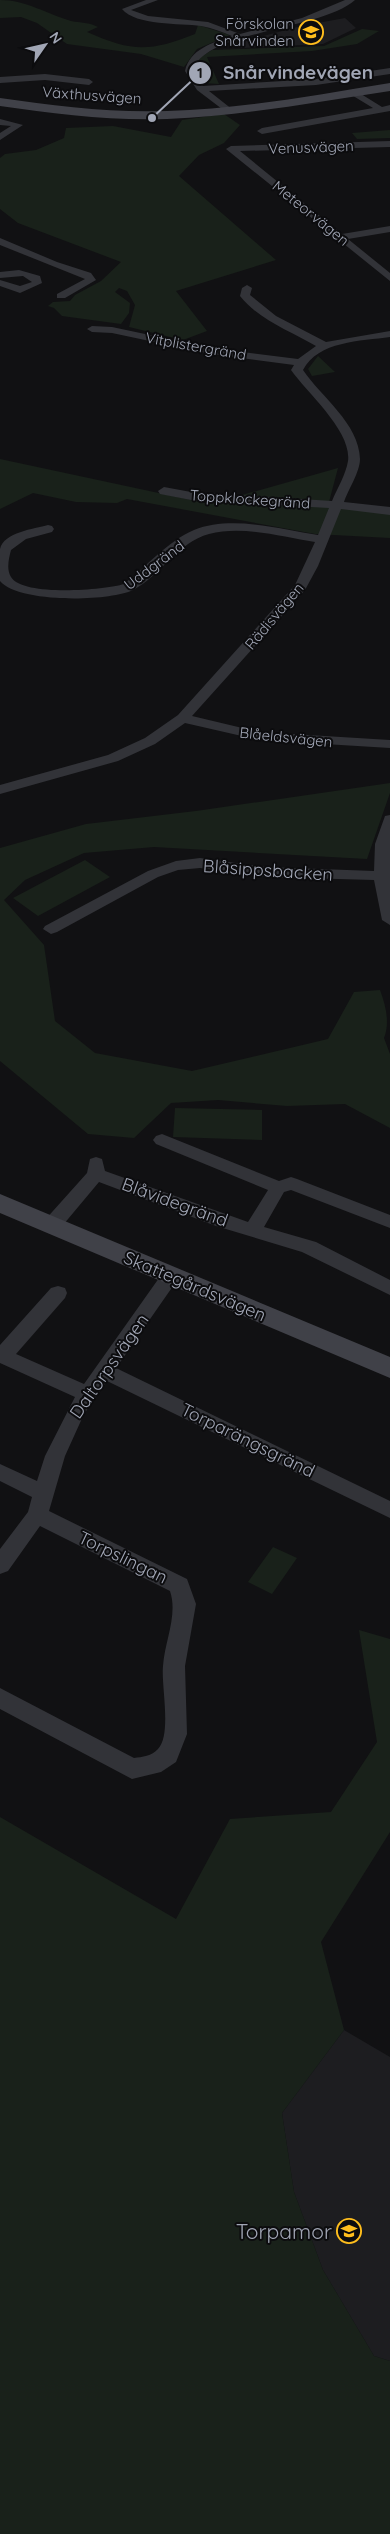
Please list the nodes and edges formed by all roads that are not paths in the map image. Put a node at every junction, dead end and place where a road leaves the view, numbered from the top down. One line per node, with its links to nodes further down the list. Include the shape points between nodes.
1 (154, 0): 5 (street, via 132,5 126,11 140,17 204,24)
2 (350, 0): 5 (street, via 331,11 298,22)
3 (388, 0): 4 (street, via 385,5)
4 (390, 6)
5 (239, 36): 10 (street, via 203,50 191,61 189,69)
6 (390, 71): 10 (street, via 316,82)
7 (0, 80): 8 (street, via 45,77)
8 (88, 82)
9 (390, 87): 11 (street, Växthusvägen)
10 (202, 89): 14 (street)
11 (353, 92): 13 (street); 14 (street, Växthusvägen)
12 (0, 102): 14 (street, Växthusvägen, via 124,115)
13 (386, 109): 16 (street)
14 (230, 110)
15 (0, 122): 17 (street, via 19,125)
16 (262, 131)
17 (0, 137)
18 (390, 144): 19 (street, Venusvägen)
19 (231, 149): 21 (street, Meteorvägen)
20 (390, 229): 21 (street)
21 (340, 237): 26 (street, Meteorvägen)
22 (0, 241): 23 (street)
23 (53, 264): 24 (street); 29 (street, via 88,275 91,280)
24 (30, 274): 25 (street, via 13,272); 27 (street, via 37,282 20,290)
25 (0, 275)
26 (390, 278)
27 (0, 283)
28 (247, 288): 32 (street, via 244,296 256,309)
29 (61, 296)
30 (92, 329): 33 (street, Vitplistergränd, via 112,330 211,351)
31 (390, 334): 32 (street)
32 (325, 346): 33 (street, via 305,355)
33 (300, 362): 35 (street, Rädisvägen, via 297,370 354,447 352,469)
34 (164, 491): 35 (street, Toppklockegränd, via 191,496)
35 (336, 505): 36 (street, Toppklockegränd); 38 (street, Rädisvägen)
36 (390, 511)
37 (48, 529): 38 (street, Uddgränd, via 24,536 6,546 2,553 2,569 4,579 9,583 27,590 81,594 119,591 129,587 193,536 211,528)
38 (322, 539): 39 (street, Rädisvägen, via 300,588)
39 (183, 718): 40 (street, Blåeldsvägen, via 271,738); 41 (street, Rädisvägen, via 150,741 112,758)
40 (390, 744)
41 (0, 790)
42 (390, 819): 43 (street, via 382,849)
43 (380, 876): 44 (street); 45 (street, Blåsippsbacken, via 266,872 200,863 176,866 154,874)
44 (390, 920)
45 (51, 929)
46 (162, 1140): 47 (street)
47 (278, 1188): 49 (street, via 291,1182); 51 (street)
48 (0, 1203): 50 (street, Skattegårdsvägen)
49 (390, 1222)
50 (51, 1226): 51 (street, Blåvidegränd, via 96,1168 222,1221); 52 (street, Skattegårdsvägen)
51 (253, 1230): 53 (street, Blåvidegränd, via 309,1247)
52 (171, 1276): 56 (street, Skattegårdsvägen); 57 (street, Daltorpsvägen)
53 (390, 1288)
54 (58, 1293): 55 (street)
55 (1, 1355): 58 (street)
56 (390, 1368)
57 (105, 1371): 58 (street, Daltorpsvägen); 61 (street, Torparängsgränd)
58 (88, 1394): 60 (street, Daltorpsvägen, via 76,1410 54,1456)
59 (0, 1472): 60 (street)
60 (44, 1493): 62 (street, Daltorpsvägen)
61 (390, 1510)
62 (37, 1515): 63 (street, Daltorpsvägen); 64 (street, Torpslingan, via 179,1585 185,1604 174,1666 176,1734 168,1754 153,1765 132,1769)
63 (0, 1565)
64 (0, 1698)

